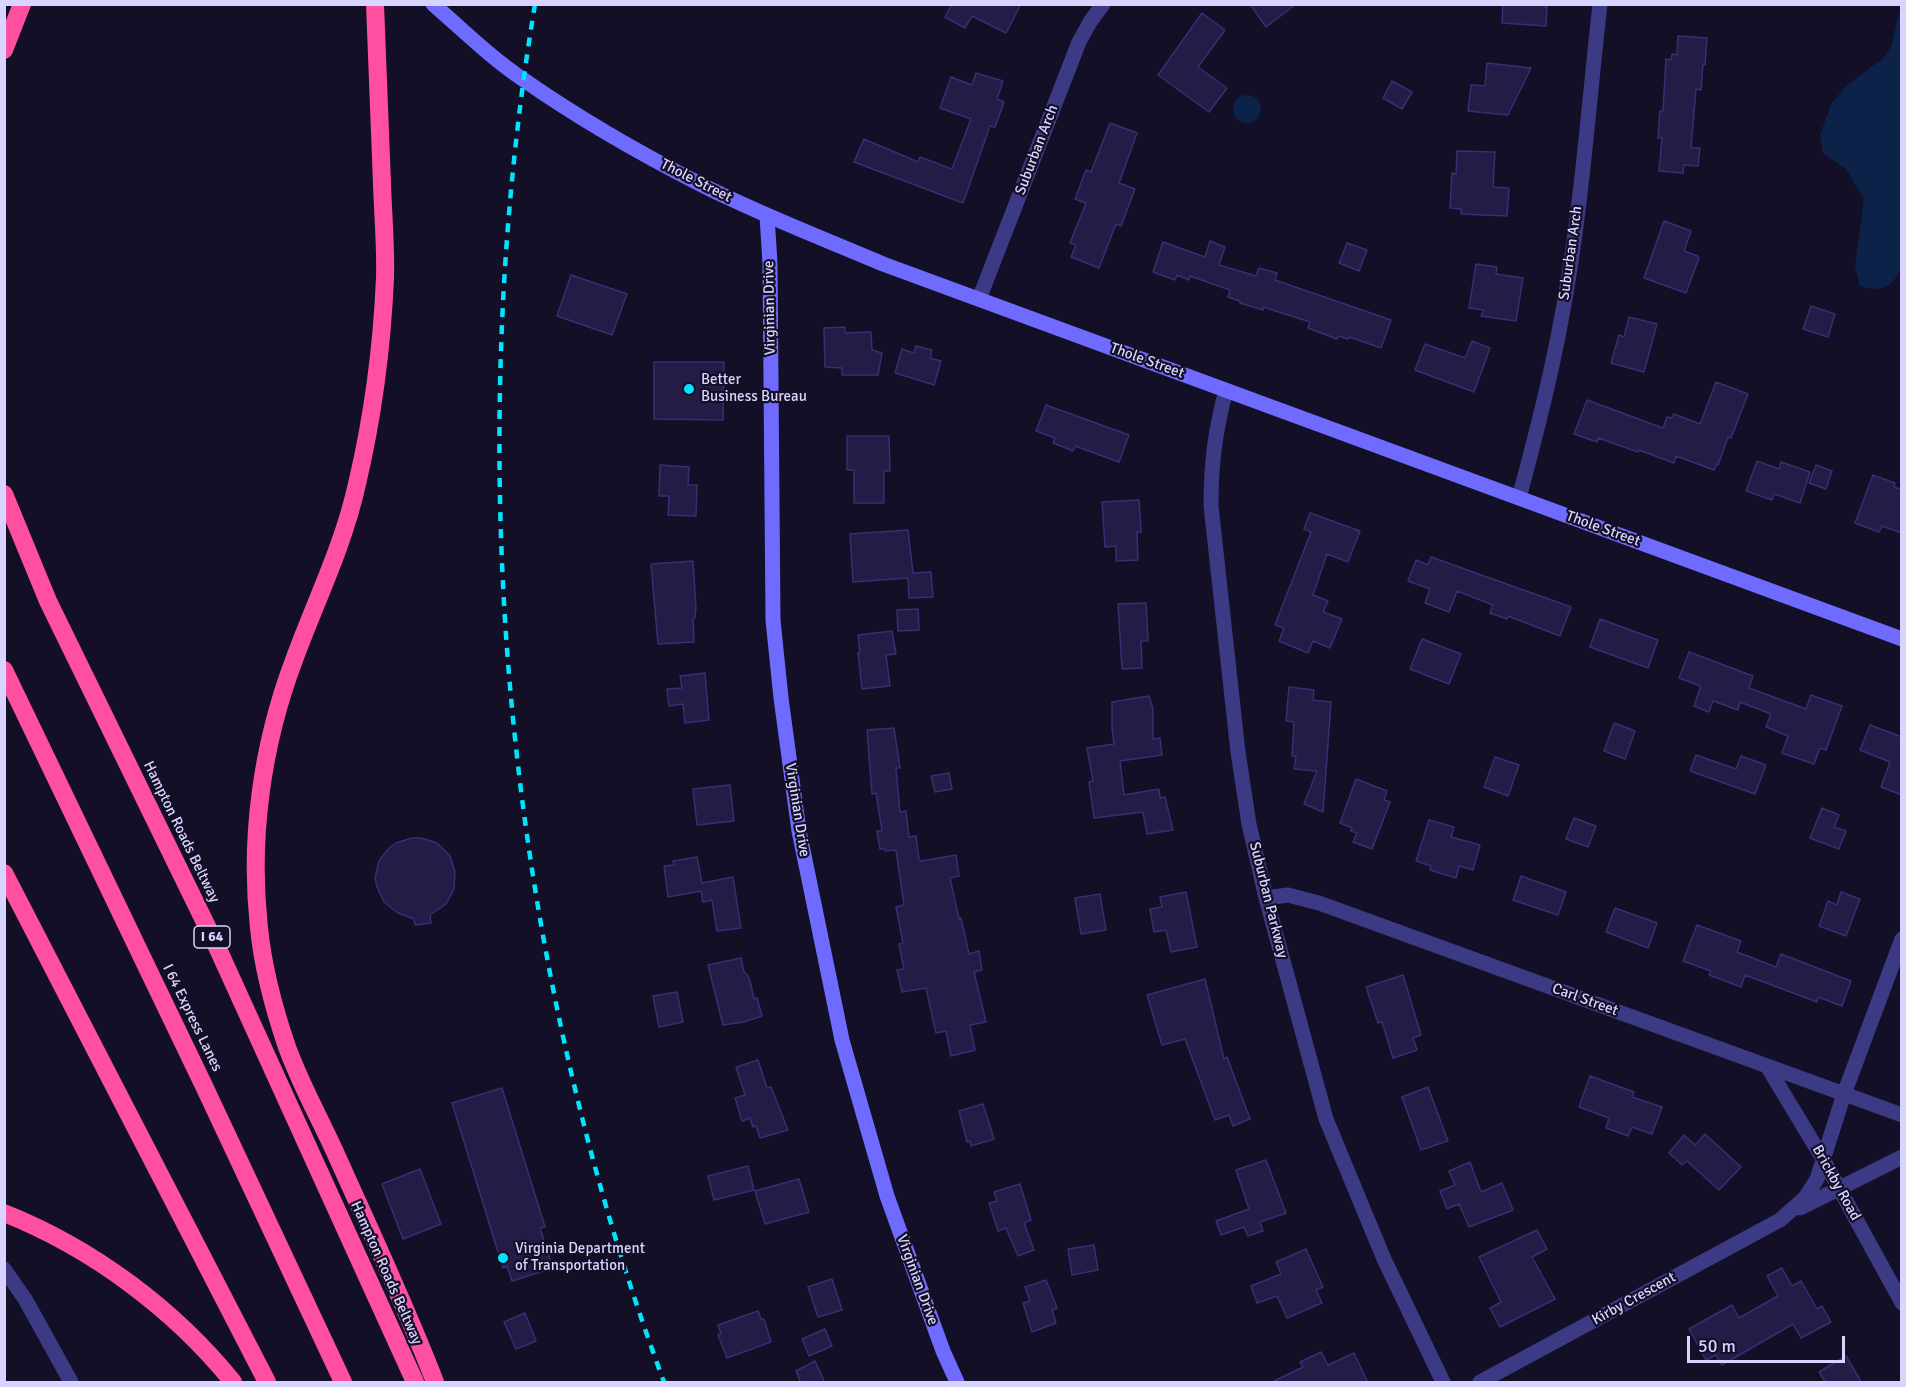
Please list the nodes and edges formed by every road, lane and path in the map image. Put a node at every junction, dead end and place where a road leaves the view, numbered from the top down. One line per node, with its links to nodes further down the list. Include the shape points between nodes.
1 (22, 4): 6 (highway)
2 (375, 4): 32 (highway, via 385,274 380,351 369,427 342,538 276,713 256,830 255,880 266,971 288,1049 412,1323)
3 (433, 4): 7 (street, Thole Street, via 523,80 584,120)
4 (1104, 4): 8 (street, Suburban Arch, via 1079,42)
5 (1600, 4): 11 (street, Suburban Arch, via 1561,319 1543,409)
6 (4, 50)
7 (767, 216): 8 (street, Thole Street); 33 (street, Virginian Drive, via 772,620 798,831 842,1040 884,1185)
8 (979, 299): 9 (street, Thole Street)
9 (1226, 390): 11 (street, Thole Street); 15 (street, Suburban Parkway, via 1211,466 1211,506 1238,752)
10 (4, 494): 31 (highway, Hampton Roads Beltway / I 64, via 48,601 218,949)
11 (1519, 498): 12 (street, Thole Street)
12 (1902, 639)
13 (4, 670): 30 (highway, I 64 Express Lanes)
14 (4, 873): 29 (highway)
15 (1266, 898): 17 (street, Carl Street, via 1288,895 1319,903); 34 (street, Suburban Parkway, via 1326,1119 1384,1259)
16 (1902, 939): 18 (street, Kirby Crescent)
17 (1767, 1066): 18 (street, Carl Street); 21 (street, Brickby Road)
18 (1844, 1094): 19 (street, Carl Street); 21 (street, Kirby Crescent)
19 (1902, 1115)
20 (1902, 1157): 22 (street, Kirby Crescent)
21 (1823, 1159): 22 (street, Brickby Road); 24 (street, Kirby Crescent, via 1805,1198)
22 (1839, 1188): 24 (street, Kirby Crescent); 26 (street, Brickby Road)
23 (4, 1213): 28 (highway, via 106,1267 151,1300)
24 (1788, 1214): 35 (street, Kirby Crescent)
25 (4, 1269): 27 (street)
26 (1902, 1303)
27 (71, 1383)
28 (233, 1383)
29 (267, 1383)
30 (343, 1383)
31 (415, 1383)
32 (435, 1383)
33 (957, 1383)
34 (1443, 1383)
35 (1480, 1383)

